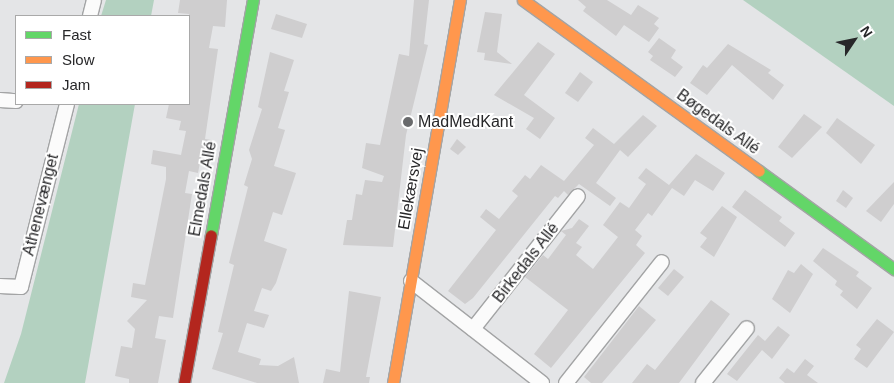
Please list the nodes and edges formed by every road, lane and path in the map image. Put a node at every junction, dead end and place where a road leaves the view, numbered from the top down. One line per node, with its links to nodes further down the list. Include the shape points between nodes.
1 (94, 0): 5 (street)
2 (253, 0): 16 (street, Elmedals Allé)
3 (460, 0): 12 (street, Ellekærsvej)
4 (523, 0): 11 (street, Bøgedals Allé)
5 (90, 15)
6 (0, 100): 7 (street)
7 (15, 100)
8 (67, 105): 13 (street, Athenevænget, via 21,287)
9 (578, 196): 15 (street, Birkedals Allé)
10 (662, 262): 19 (street)
11 (894, 270)
12 (411, 281): 15 (street); 17 (street, Ellekærsvej)
13 (0, 286)
14 (747, 328): 20 (street)
15 (473, 329): 18 (street)
16 (184, 383)
17 (393, 383)
18 (542, 383)
19 (566, 383)
20 (703, 383)

